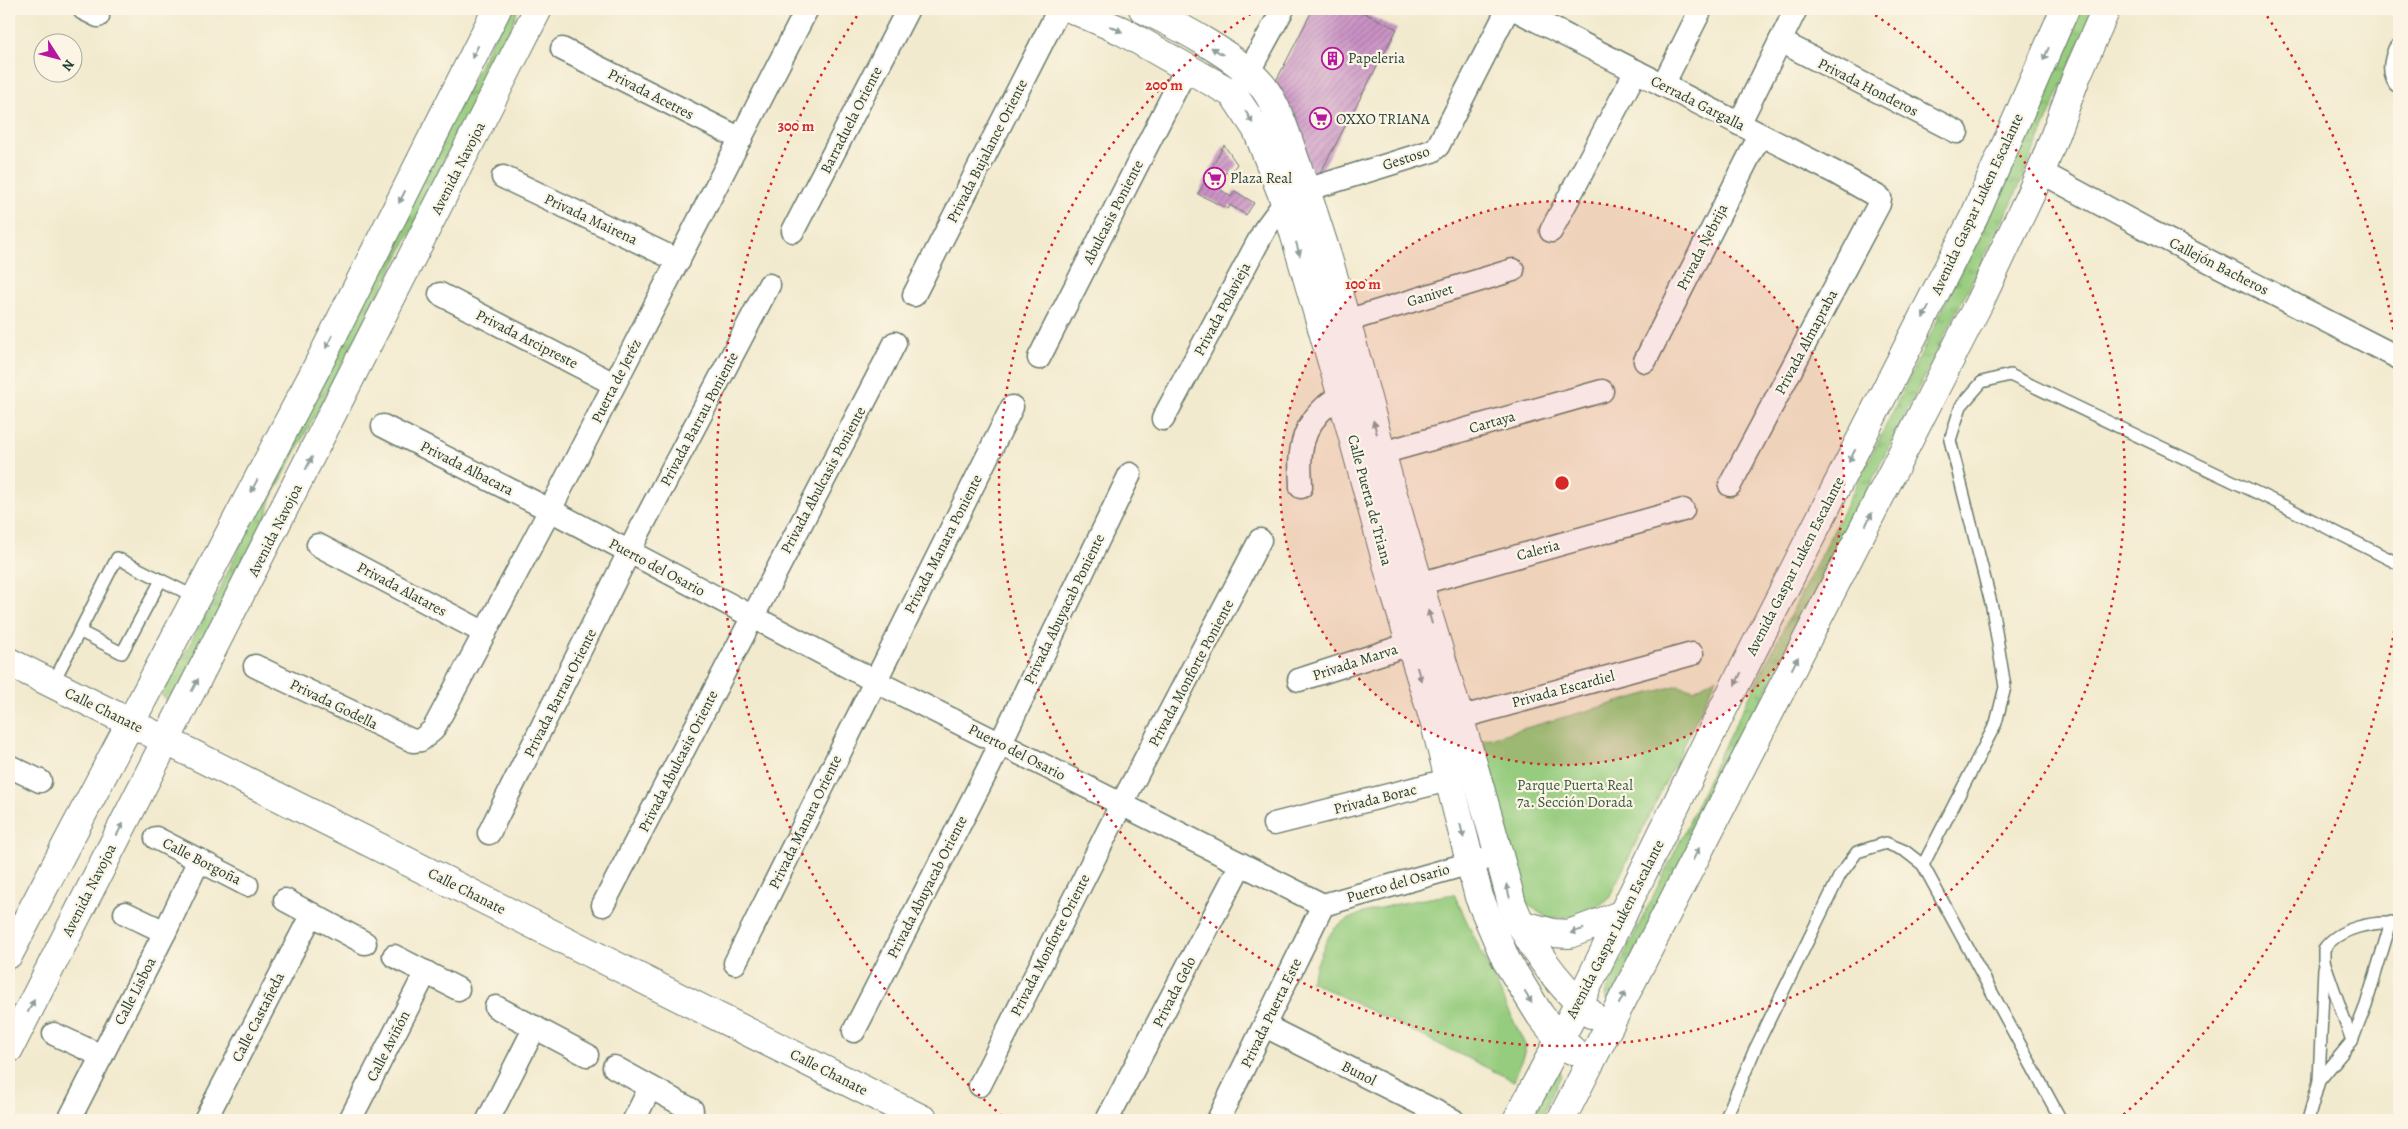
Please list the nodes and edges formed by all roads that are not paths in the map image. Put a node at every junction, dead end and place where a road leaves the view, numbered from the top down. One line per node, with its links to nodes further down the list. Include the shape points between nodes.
1 (497, 9): 65 (street, one-way to 65, via 317,367)
2 (538, 9): 78 (street, Avenida Navojoa, one-way to 2)
3 (908, 9): 34 (street, Barraduela Oriente)
4 (1062, 9): 40 (street, Privada Bujalance Oriente, via 1056,15)
5 (1072, 9): 20 (street, Calle Puerta de Triana, one-way to 20, via 1122,31)
6 (1143, 9): 16 (street, Calle Puerta de Triana)
7 (1282, 9): 21 (street)
8 (1508, 9): 32 (street, Gestoso, via 1438,146 1432,151)
9 (1514, 9): 15 (street, Cerrada Gargalla)
10 (1700, 9): 24 (street)
11 (1796, 9): 17 (street)
12 (2065, 9): 100 (street, Avenida Gaspar Luken Escalante, one-way to 100, via 1975,215 1724,707)
13 (2106, 9): 30 (street)
14 (799, 12): 29 (street, Puerta de Jeréz)
15 (1543, 15): 22 (street, Cerrada Gargalla)
16 (1174, 16): 21 (street, Calle Puerta de Triana, one-way to 16)
17 (1780, 41): 26 (street); 27 (street, Privada Honderos)
18 (562, 49): 29 (street, Privada Acetres)
19 (2399, 51): 23 (street, via 2395,65)
20 (1190, 69): 25 (street, Calle Puerta de Triana); 43 (street, Abulcasis Poniente, via 1181,79)
21 (1249, 71): 25 (street); 32 (street, Calle Puerta de Triana, via 1276,107)
22 (1636, 71): 24 (street, Cerrada Gargalla); 35 (street)
23 (2399, 81)
24 (1663, 85): 26 (street, Cerrada Gargalla)
25 (1233, 94): 32 (street, Calle Puerta de Triana, one-way to 32)
26 (1739, 124): 28 (street, Cerrada Gargalla)
27 (1957, 132)
28 (1760, 134): 33 (street, Cerrada Gargalla); 45 (street, Privada Nebrija)
29 (741, 139): 36 (street, Puerta de Jeréz)
30 (2041, 172): 44 (street, Callejón Bacheros); 117 (street, one-way to 30, via 1979,303)
31 (503, 177): 36 (street, Privada Mairena)
32 (1295, 196): 41 (street, Calle Puerta de Triana); 47 (street, Calle Puerta de Triana, one-way to 47); 50 (street, Privada Polavieja, via 1265,229)
33 (1880, 198): 54 (street, Privada Almapraba, via 1875,213)
34 (793, 231)
35 (1552, 231)
36 (679, 261): 46 (street, Puerta de Jeréz)
37 (1513, 270): 41 (street, Ganivet)
38 (769, 285): 60 (street, Privada Barrau Poniente)
39 (440, 294): 46 (street, Privada Arcipreste)
40 (914, 295)
41 (1346, 321): 47 (street, Calle Puerta de Triana)
42 (895, 343): 66 (street, Privada Abulcasis Poniente)
43 (1039, 358)
44 (2399, 358)
45 (1645, 360)
46 (614, 384): 56 (street, Puerta de Jeréz)
47 (1352, 390): 52 (street, Calle Puerta de Triana, one-way to 47); 55 (street, via 1323,408 1305,438 1300,461); 64 (street, Calle Puerta de Triana)
48 (1602, 391): 52 (street, Cartaya)
49 (1012, 407): 74 (street, Privada Manara Poniente)
50 (1163, 419)
51 (383, 426): 56 (street, Privada Albacara)
52 (1382, 453): 63 (street, Calle Puerta de Triana)
53 (1130, 474): 80 (street, Privada Abuyacab Poniente)
54 (1730, 485)
55 (1301, 487)
56 (550, 510): 60 (street, Puerto del Osario); 68 (street, Puerta de Jeréz)
57 (1682, 510): 63 (street, Caleria)
58 (1260, 540): 85 (street, Privada Monforte Poniente)
59 (318, 545): 68 (street, Privada Alatares)
60 (630, 553): 66 (street, Puerto del Osario); 87 (street, Privada Barrau Oriente)
61 (2399, 564): 93 (lane, via 2010,375 1982,382 1961,406 1950,440 1992,607 2005,687 1996,723)
62 (161, 580): 65 (lane); 67 (lane, via 122,653); 67 (lane, via 117,558)
63 (1420, 583): 64 (street, Caleria); 76 (street, Calle Puerta de Triana, one-way to 63)
64 (1394, 590): 69 (street, Calle Puerta de Triana)
65 (195, 597): 77 (street)
66 (752, 617): 74 (street, Puerto del Osario); 96 (street, Privada Abulcasis Oriente)
67 (79, 631): 75 (lane)
68 (485, 633): 79 (street, Puerta de Jeréz, via 433,730)
69 (1410, 644): 73 (street, Privada Marva); 76 (street, Calle Puerta de Triana, one-way to 76)
70 (1692, 654): 76 (street, Privada Escardiel)
71 (9, 662): 75 (street, Calle Chanate)
72 (255, 666): 79 (street, Privada Godella)
73 (1299, 680)
74 (875, 681): 80 (street, Puerto del Osario); 109 (street, Privada Manara Oriente)
75 (52, 684): 77 (street, Calle Chanate)
76 (1448, 721): 82 (street, Calle Puerta de Triana); 83 (street, Calle Puerta de Triana)
77 (130, 722): 78 (street, Calle Chanate); 106 (street)
78 (166, 740): 122 (street, Avenida Navojoa, one-way to 78); 136 (street, Calle Chanate)
79 (413, 742)
80 (1000, 743): 85 (street, Puerto del Osario); 118 (street, Privada Abuyacab Oriente)
81 (9, 766): 84 (street)
82 (1476, 773): 83 (street, Privada Borac); 89 (street, Calle Puerta de Triana)
83 (1450, 780): 86 (street, Privada Borac); 91 (street, Calle Puerta de Triana, one-way to 91)
84 (40, 781)
85 (1121, 805): 92 (street, Puerto del Osario); 128 (street, Privada Monforte Oriente)
86 (1274, 824)
87 (489, 833)
88 (156, 838): 90 (street, Calle Borgoña)
89 (1499, 855): 91 (street, Puerto del Osario); 102 (street, Calle Puerta de Triana, one-way to 89)
90 (199, 860): 94 (street, Calle Borgoña); 103 (street, Calle Lisboa)
91 (1470, 862): 97 (street, Puerto del Osario); 110 (street, Calle Puerta de Triana, via 1488,921)
92 (1240, 864): 97 (street, Puerto del Osario); 137 (street, Privada Gelo)
93 (1923, 865): 142 (lane, via 1905,851 1886,843 1857,852 1840,875 1755,1048); 143 (lane)
94 (247, 884)
95 (285, 900): 99 (street)
96 (603, 905)
97 (1323, 905): 115 (street, Privada Puerta Este)
98 (125, 913): 103 (street)
99 (312, 914): 104 (street); 132 (street, Calle Castañeda)
100 (1623, 914): 102 (street, one-way to 102, via 1569,934); 113 (street, Avenida Gaspar Luken Escalante)
101 (2395, 923): 108 (lane, via 2372,924 2336,936 2324,949); 121 (lane)
102 (1520, 924): 105 (street, Calle Puerta de Triana)
103 (165, 932): 124 (street, Calle Lisboa)
104 (365, 943)
105 (1536, 953): 110 (street); 113 (street, Calle Puerta de Triana)
106 (9, 954)
107 (394, 956): 111 (street)
108 (2324, 961): 121 (lane); 127 (lane)
109 (735, 963)
110 (1512, 971): 120 (street, Calle Puerta de Triana, one-way to 120)
111 (426, 972): 112 (street); 133 (street, Calle Aviñón)
112 (458, 989)
113 (1579, 1003): 117 (street, Calle Puerta de Triana); 120 (street, Avenida Gaspar Luken Escalante)
114 (496, 1007): 116 (street)
115 (1265, 1026): 138 (street, Privada Puerta Este); 139 (street, Bunol)
116 (535, 1027): 123 (street); 134 (street)
117 (1606, 1028): 125 (street)
118 (854, 1031)
119 (54, 1034): 124 (street)
120 (1559, 1039): 125 (street, Calle Puerta de Triana); 140 (street, Avenida Gaspar Luken Escalante)
121 (2352, 1041): 127 (lane)
122 (9, 1049)
123 (587, 1054)
124 (102, 1056): 131 (street, Calle Lisboa)
125 (1588, 1063): 141 (street)
126 (614, 1067): 129 (street)
127 (2319, 1081): 144 (lane)
128 (980, 1085)
129 (650, 1088): 130 (street); 135 (street)
130 (692, 1110)
131 (68, 1120)
132 (205, 1120)
133 (350, 1120)
134 (488, 1120)
135 (634, 1120)
136 (924, 1120)
137 (1107, 1120)
138 (1218, 1120)
139 (1453, 1120)
140 (1517, 1120)
141 (1561, 1120)
142 (1725, 1120)
143 (2061, 1120)
144 (2308, 1120)

